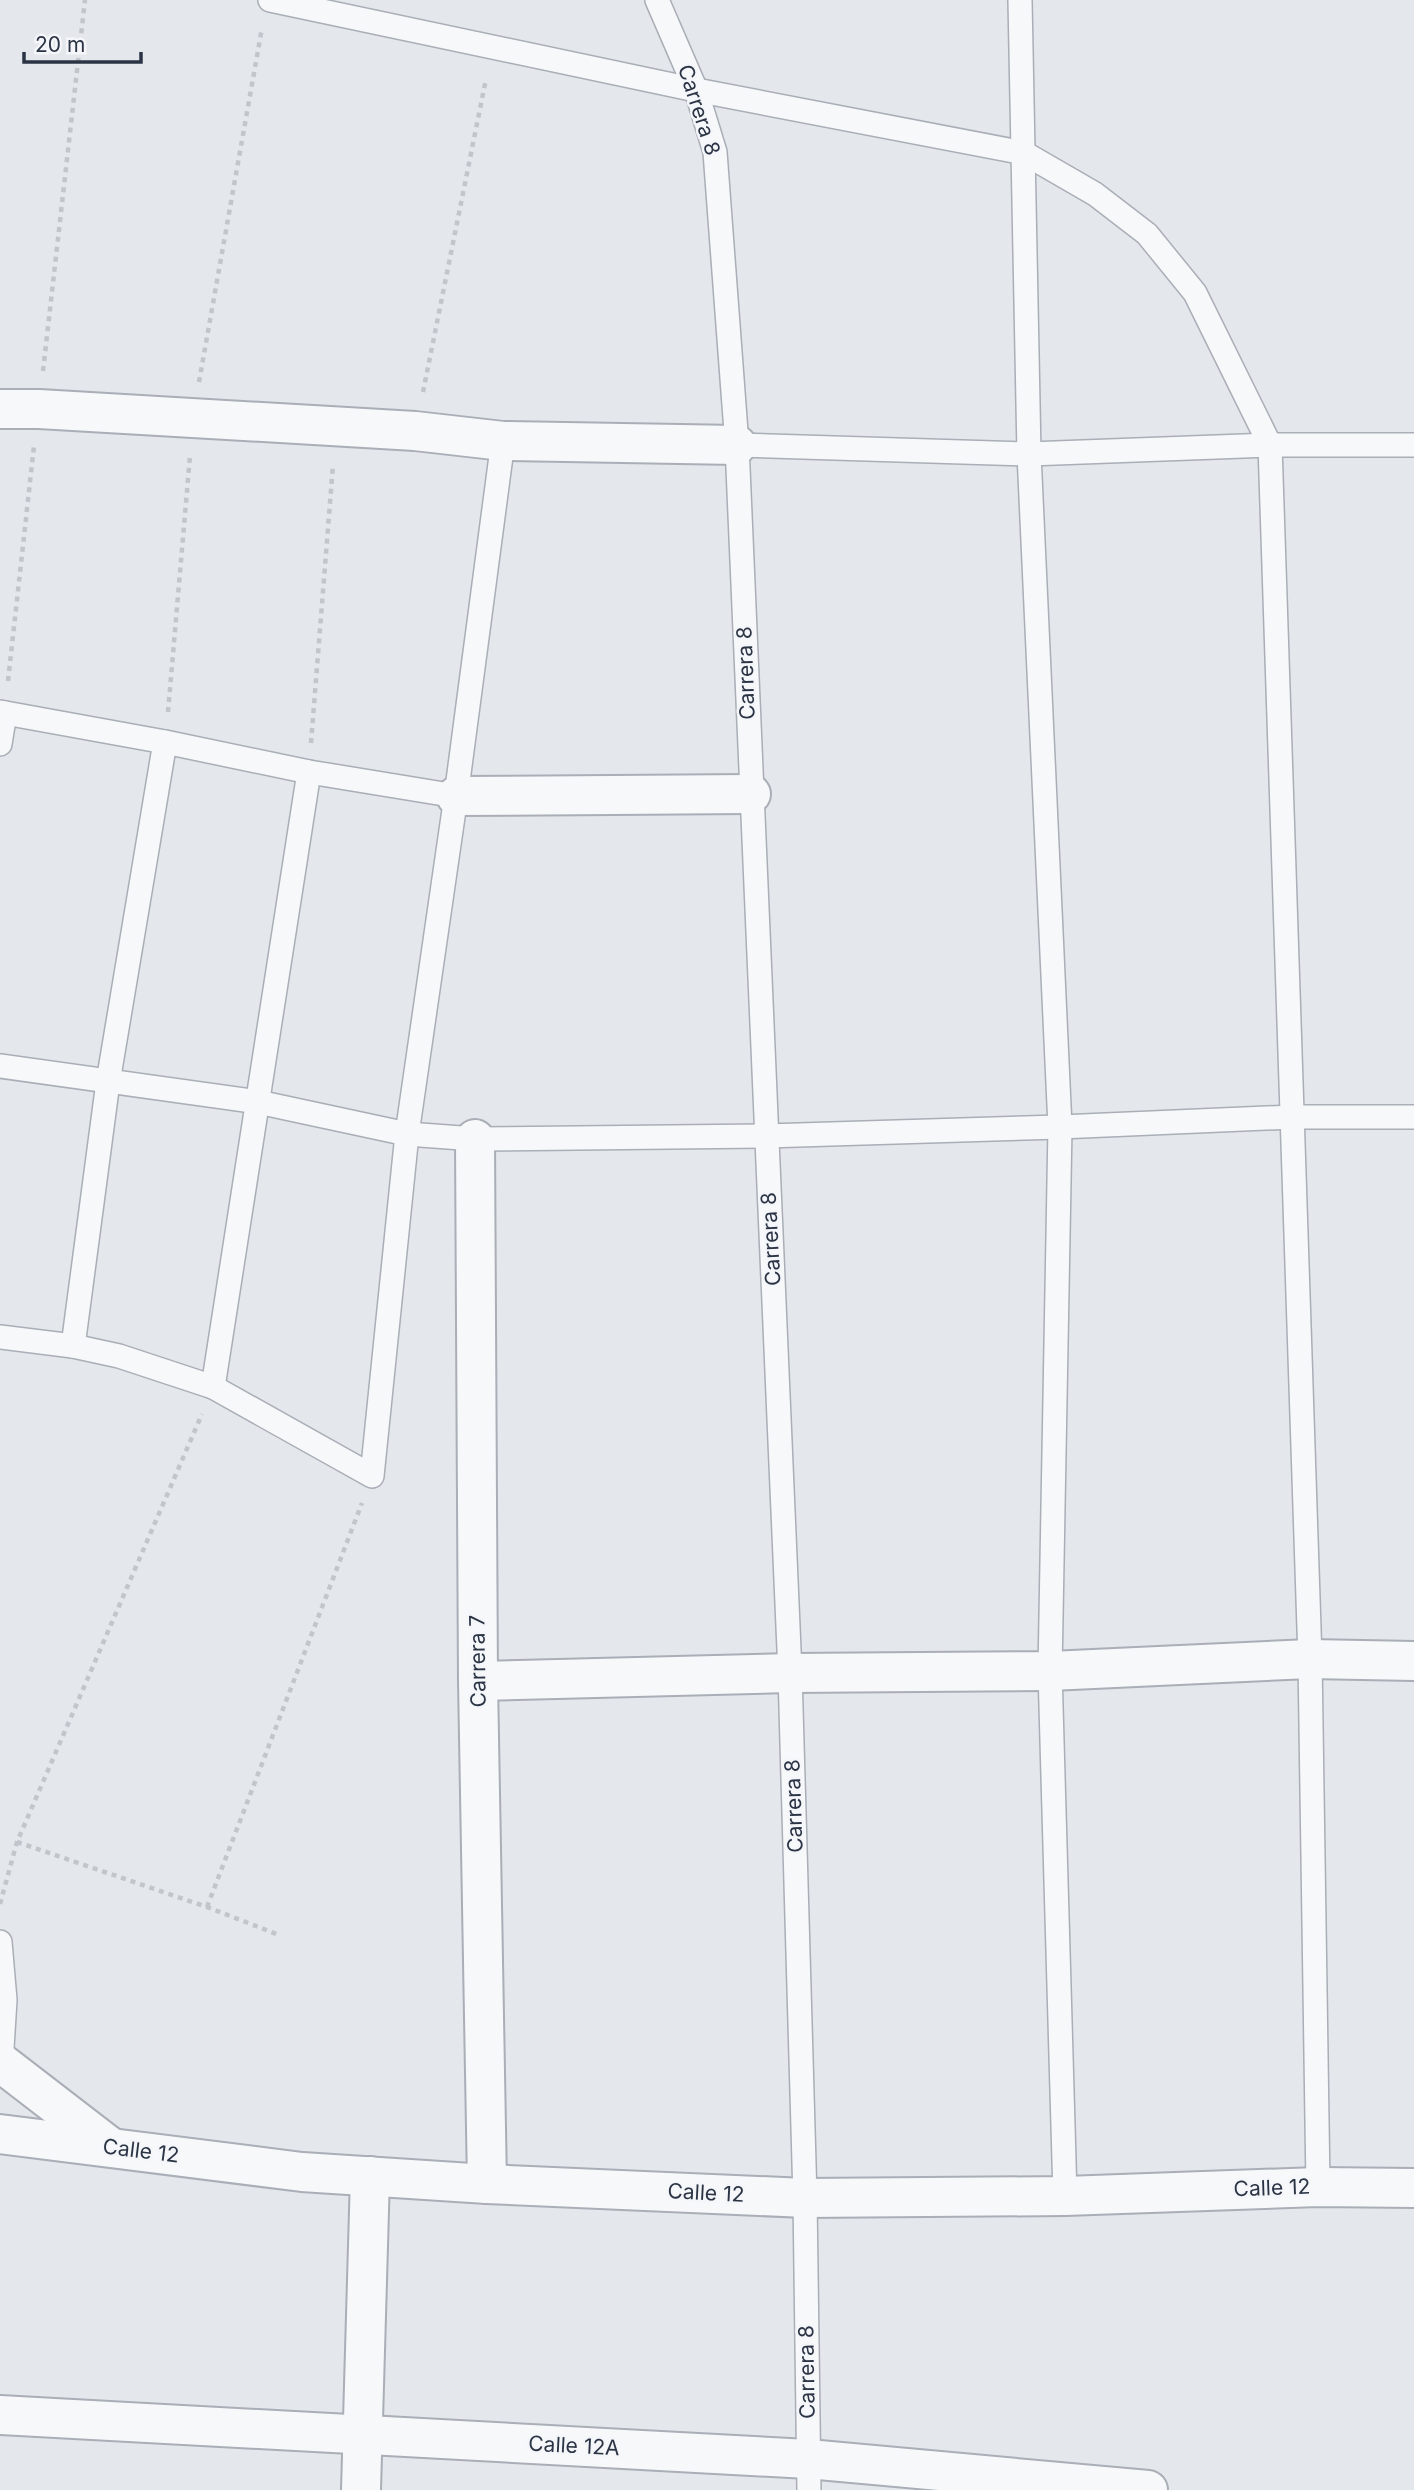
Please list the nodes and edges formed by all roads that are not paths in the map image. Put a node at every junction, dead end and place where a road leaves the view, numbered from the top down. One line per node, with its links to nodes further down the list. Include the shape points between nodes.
1 (270, 0): 4 (lane)
2 (657, 0): 4 (lane, Carrera 8)
3 (1020, 0): 5 (lane)
4 (696, 90): 5 (lane); 8 (lane, Carrera 8, via 715,152)
5 (1024, 153): 9 (lane, via 1096,194 1147,234 1195,293); 11 (lane)
6 (0, 409): 7 (street, via 337,426)
7 (503, 441): 8 (street); 17 (lane)
8 (737, 445): 11 (lane); 16 (lane, Carrera 8)
9 (1270, 445): 10 (lane); 11 (lane); 21 (lane)
10 (1414, 445)
11 (1029, 454): 23 (lane)
12 (2, 712): 13 (lane); 14 (lane)
13 (165, 742): 15 (lane); 19 (lane)
14 (0, 744)
15 (309, 772): 17 (lane); 20 (lane)
16 (751, 794): 17 (street); 25 (lane, Carrera 8)
17 (456, 796): 24 (lane)
18 (0, 1066): 19 (lane)
19 (108, 1082): 20 (lane); 28 (lane)
20 (258, 1102): 24 (lane); 29 (lane)
21 (1292, 1117): 22 (lane); 23 (lane); 30 (lane)
22 (1414, 1117)
23 (1060, 1127): 25 (lane); 32 (lane)
24 (407, 1134): 26 (lane); 29 (lane, via 372,1476)
25 (766, 1136): 26 (lane); 33 (lane, Carrera 8)
26 (475, 1139): 34 (street, Carrera 7)
27 (0, 1337): 28 (lane)
28 (72, 1346): 29 (lane, via 119,1356)
29 (213, 1387)
30 (1310, 1659): 31 (street); 32 (street); 41 (lane)
31 (1414, 1661)
32 (1050, 1671): 33 (street); 43 (lane)
33 (790, 1674): 34 (street); 44 (lane, Carrera 8)
34 (478, 1681): 40 (street, Carrera 7)
35 (0, 1942): 36 (lane, via 5,2000)
36 (0, 2066): 38 (street)
37 (0, 2134): 38 (street, Calle 12)
38 (109, 2146): 39 (street, Calle 12, via 302,2172)
39 (370, 2176): 40 (street, Calle 12); 46 (street)
40 (488, 2183): 44 (street, Calle 12)
41 (1318, 2187): 42 (street, Calle 12); 43 (street, Calle 12)
42 (1414, 2188)
43 (1065, 2196): 44 (street, Calle 12)
44 (805, 2198): 47 (lane, Carrera 8)
45 (0, 2414): 46 (street, Calle 12A)
46 (364, 2434): 47 (street, Calle 12A); 48 (street)
47 (808, 2474): 49 (street, Calle 12A)
48 (361, 2490)
49 (1148, 2490)

